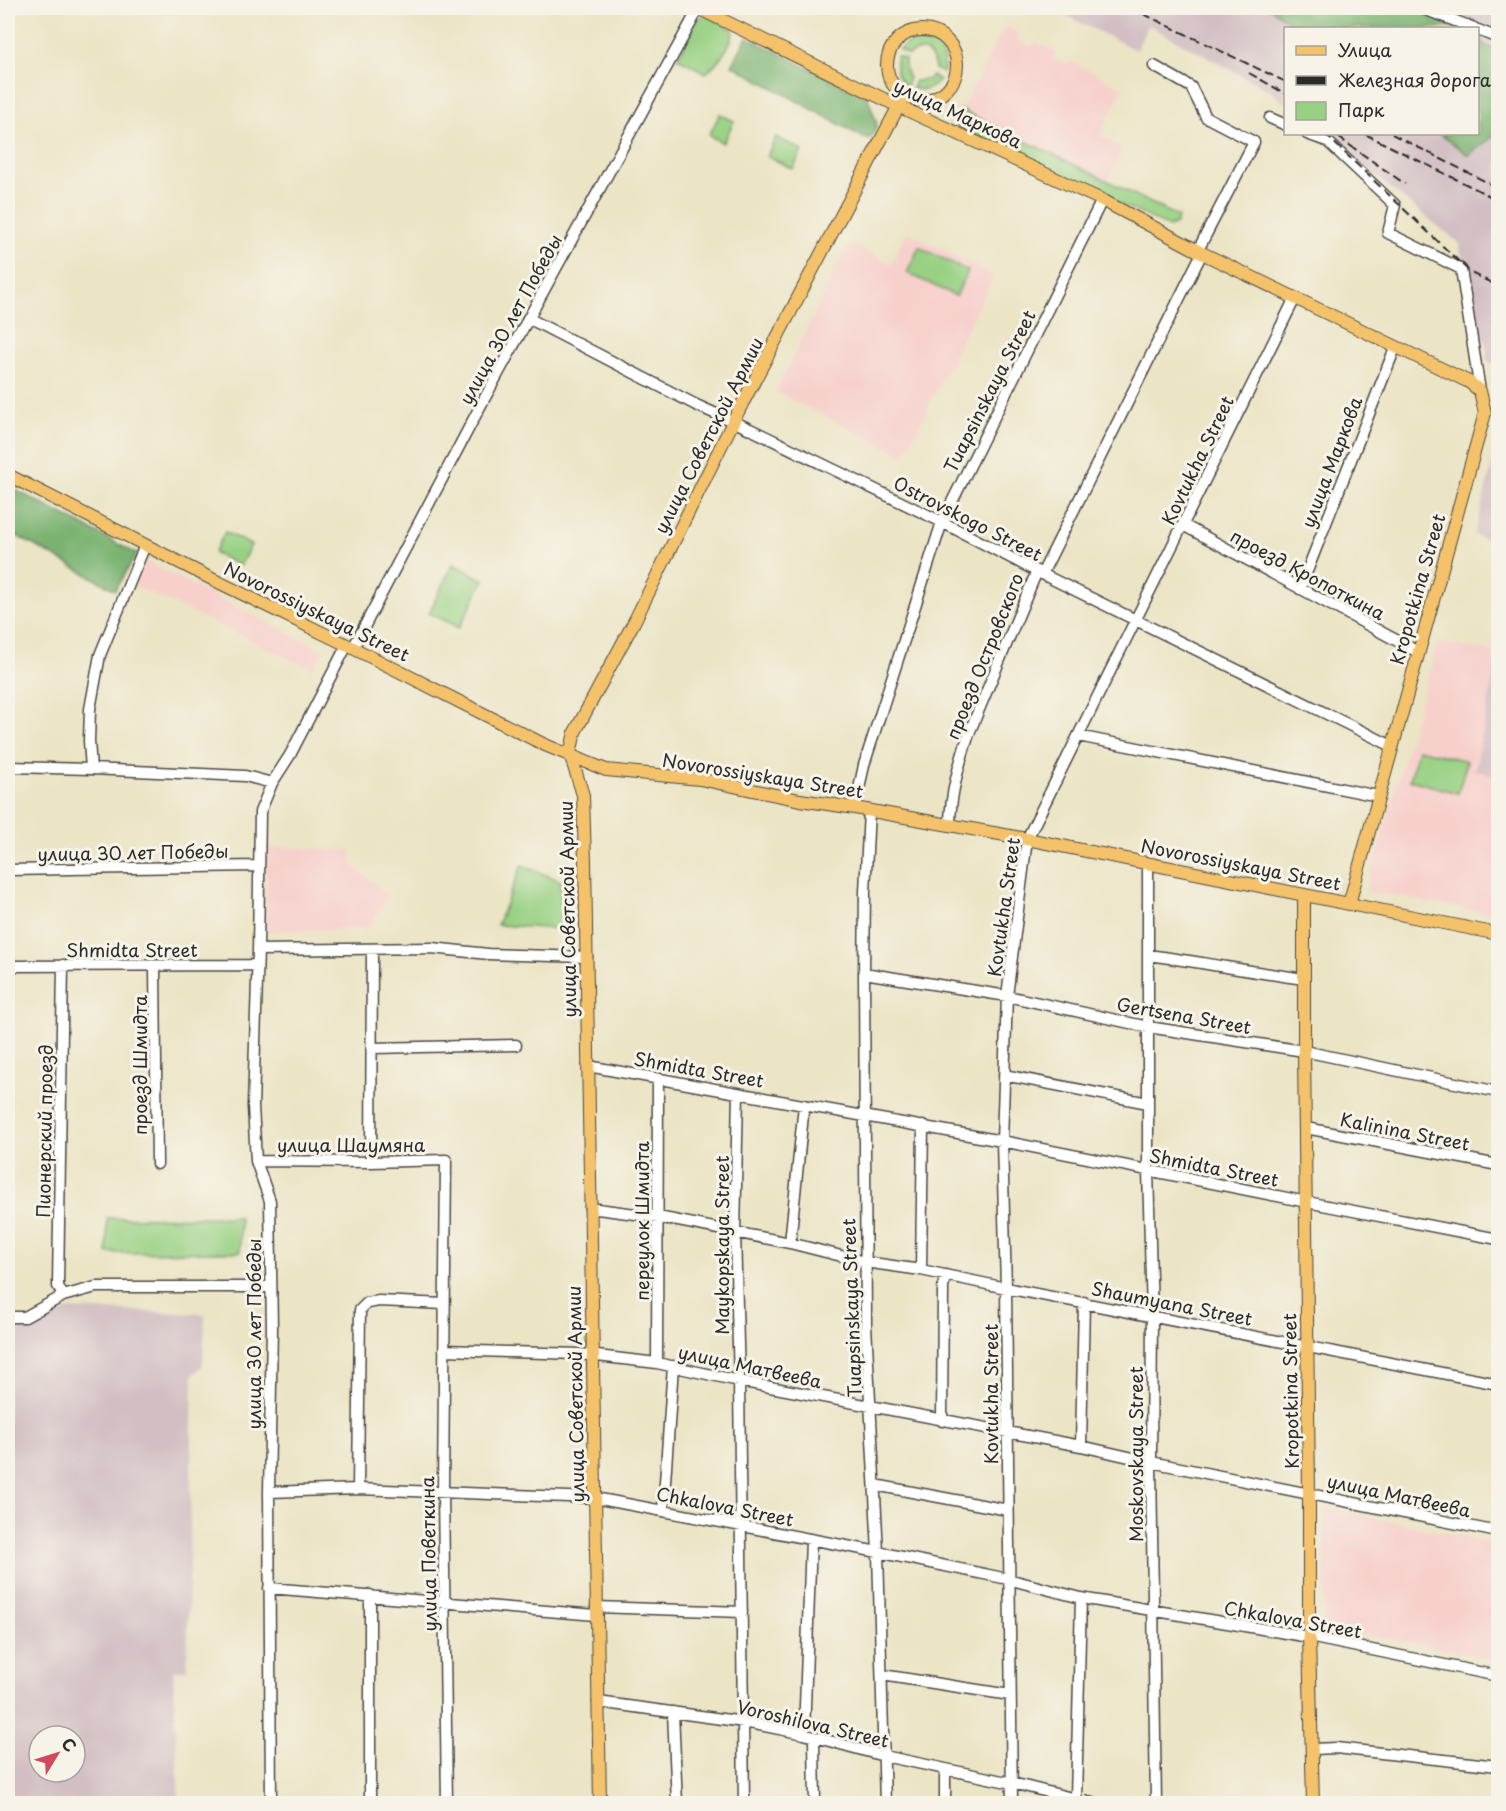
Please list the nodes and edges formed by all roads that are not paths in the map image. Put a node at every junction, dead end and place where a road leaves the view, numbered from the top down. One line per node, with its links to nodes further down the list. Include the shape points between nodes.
1 (698, 8): 7 (main road, улица Маркова); 14 (street, улица 30 лет Победы)
2 (1421, 8): 3 (street)
3 (1471, 27)
4 (1479, 30): 5 (street)
5 (1498, 38)
6 (1154, 66): 12 (street, via 1191,87 1206,117 1254,142)
7 (901, 101): 7 (main road, via 931,99 953,82 957,71 954,50 938,34 928,30 906,33 891,49 887,69); 11 (main road, улица Маркова); 17 (main road, улица Советской Армии)
8 (1270, 118): 9 (street)
9 (1284, 124)
10 (1310, 135): 16 (street, via 1327,141 1395,206 1388,233 1461,269)
11 (1102, 200): 12 (main road, улица Маркова); 19 (street, Tuapsinskaya Street)
12 (1200, 252): 13 (main road, улица Маркова); 22 (street)
13 (1295, 298): 15 (main road, улица Маркова); 20 (street, Kovtukha Street)
14 (528, 318): 17 (street, Ostrovskogo Street); 25 (street, улица 30 лет Победы)
15 (1395, 348): 16 (main road, улица Маркова, via 1469,382); 23 (street, улица Маркова)
16 (1480, 392): 26 (main road, Kropotkina Street, via 1485,413)
17 (733, 422): 19 (street, Ostrovskogo Street); 29 (main road, улица Советской Армии, via 575,732)
18 (8, 475): 21 (main road, Novorossiyskaya Street)
19 (942, 522): 22 (street, Ostrovskogo Street); 34 (street, Tuapsinskaya Street, via 864,765)
20 (1183, 525): 23 (street, проезд Кропоткина); 24 (street, Kovtukha Street)
21 (145, 545): 25 (main road, Novorossiyskaya Street); 31 (street, via 100,654 90,709)
22 (1040, 572): 24 (street, Ostrovskogo Street); 36 (street, проезд Островского, via 970,731 961,758)
23 (1300, 589): 26 (street, проезд Кропоткина)
24 (1137, 620): 27 (street, Kovtukha Street); 28 (street, Ostrovskogo Street)
25 (350, 646): 29 (main road, Novorossiyskaya Street); 32 (street, улица 30 лет Победы)
26 (1418, 652): 28 (main road, Kropotkina Street)
27 (1078, 736): 33 (street); 37 (street, Kovtukha Street)
28 (1392, 746): 33 (main road, Kropotkina Street)
29 (570, 754): 34 (main road, Novorossiyskaya Street, via 606,770 700,779); 47 (main road, улица Советской Армии, via 583,795)
30 (8, 767): 31 (street)
31 (91, 769): 32 (street, via 245,776)
32 (272, 783): 39 (street, улица 30 лет Победы, via 260,812)
33 (1378, 796): 42 (main road, Kropotkina Street)
34 (855, 808): 35 (main road, Novorossiyskaya Street)
35 (869, 811): 36 (main road, Novorossiyskaya Street); 52 (street, Tuapsinskaya Street)
36 (950, 825): 37 (main road, Novorossiyskaya Street)
37 (1027, 839): 38 (main road, Novorossiyskaya Street); 54 (street, Kovtukha Street)
38 (1148, 864): 41 (main road, Novorossiyskaya Street); 46 (street, Moskovskaya Street)
39 (258, 866): 40 (street, улица 30 лет Победы); 45 (street, улица 30 лет Победы)
40 (8, 870)
41 (1304, 896): 42 (main road, Novorossiyskaya Street); 53 (main road, Kropotkina Street)
42 (1349, 904): 43 (main road, Novorossiyskaya Street)
43 (1498, 934)
44 (372, 949): 45 (street); 47 (street, via 432,948); 57 (street)
45 (258, 950): 48 (street, улица 30 лет Победы)
46 (1148, 955): 53 (street); 55 (street, Moskovskaya Street)
47 (587, 957): 59 (main road, улица Советской Армии)
48 (256, 964): 51 (street, Shmidta Street); 71 (street, улица 30 лет Победы)
49 (63, 965): 50 (street, Shmidta Street); 51 (street, Shmidta Street); 87 (street, Пионерский проезд, via 58,1286)
50 (8, 966)
51 (155, 966): 73 (street, проезд Шмидта)
52 (864, 973): 54 (street, Gertsena Street); 66 (street, Tuapsinskaya Street)
53 (1304, 979): 58 (main road, Kropotkina Street)
54 (1007, 996): 55 (street, Gertsena Street); 60 (street, Kovtukha Street)
55 (1148, 1028): 58 (street, Gertsena Street); 64 (street, Moskovskaya Street)
56 (516, 1045): 57 (street)
57 (372, 1048): 72 (street)
58 (1304, 1051): 62 (street, Gertsena Street); 68 (main road, Kropotkina Street)
59 (588, 1066): 61 (street, Shmidta Street); 77 (main road, улица Советской Армии)
60 (1004, 1075): 64 (street); 69 (street, Kovtukha Street)
61 (657, 1079): 63 (street, Shmidta Street); 78 (street, переулок Шмидта)
62 (1498, 1092)
63 (738, 1093): 65 (street, Shmidta Street); 79 (street, Maykopskaya Street)
64 (1148, 1103): 75 (street, Moskovskaya Street)
65 (804, 1105): 66 (street, Shmidta Street); 81 (street)
66 (865, 1116): 67 (street, Shmidta Street); 82 (street, Tuapsinskaya Street)
67 (923, 1126): 69 (street, Shmidta Street); 83 (street)
68 (1306, 1128): 74 (street, Kalinina Street); 76 (main road, Kropotkina Street)
69 (1002, 1141): 75 (street, Shmidta Street); 86 (street, Kovtukha Street)
70 (446, 1160): 72 (street, улица Шаумяна); 89 (street, улица Поветкина)
71 (256, 1161): 72 (street, улица Шаумяна); 85 (street, улица 30 лет Победы, via 270,1201)
72 (371, 1162)
73 (157, 1164)
74 (1498, 1165)
75 (1148, 1170): 76 (street, Shmidta Street); 90 (street, Moskovskaya Street)
76 (1307, 1202): 80 (street, Shmidta Street); 92 (main road, Kropotkina Street)
77 (591, 1208): 78 (street, Shaumyana Street); 94 (main road, улица Советской Армии)
78 (658, 1217): 79 (street, Shaumyana Street); 95 (street, переулок Шмидта)
79 (735, 1233): 81 (street, Shaumyana Street); 97 (street, Maykopskaya Street)
80 (1498, 1239)
81 (790, 1243): 82 (street, Shaumyana Street)
82 (865, 1262): 83 (street, Shaumyana Street); 99 (street, Tuapsinskaya Street)
83 (921, 1270): 84 (street, Shaumyana Street)
84 (945, 1275): 86 (street, Shaumyana Street); 100 (street)
85 (271, 1287): 87 (street, via 96,1287); 106 (street, улица 30 лет Победы)
86 (1006, 1288): 88 (street, Shaumyana Street); 101 (street, Kovtukha Street)
87 (63, 1296): 91 (street, via 25,1317)
88 (1084, 1302): 90 (street, Shaumyana Street); 102 (street)
89 (444, 1304): 93 (street, улица Поветкина); 105 (street, via 379,1301 367,1303 360,1310)
90 (1152, 1315): 92 (street, Shaumyana Street); 103 (street, Moskovskaya Street)
91 (8, 1317)
92 (1308, 1347): 98 (street, Shaumyana Street); 108 (main road, Kropotkina Street)
93 (444, 1350): 94 (street, улица Матвеева); 107 (street, улица Поветкина)
94 (592, 1354): 95 (street, улица Матвеева); 109 (main road, улица Советской Армии)
95 (657, 1363): 96 (street, улица Матвеева)
96 (673, 1366): 97 (street, улица Матвеева); 111 (street)
97 (739, 1381): 99 (street, улица Матвеева); 112 (street, Maykopskaya Street)
98 (1498, 1384)
99 (871, 1407): 100 (street, улица Матвеева); 104 (street, Tuapsinskaya Street)
100 (942, 1421): 101 (street, улица Матвеева)
101 (1007, 1433): 102 (street, улица Матвеева); 110 (street, Kovtukha Street)
102 (1081, 1446): 103 (street, улица Матвеева)
103 (1151, 1462): 108 (street, улица Матвеева); 123 (street, Moskovskaya Street)
104 (875, 1485): 110 (street); 115 (street, Tuapsinskaya Street)
105 (358, 1490): 106 (street, Chkalova Street); 107 (street, Chkalova Street)
106 (269, 1492): 117 (street, улица 30 лет Победы)
107 (443, 1492): 109 (street, Chkalova Street); 120 (street, улица Поветкина)
108 (1310, 1493): 113 (street, улица Матвеева); 124 (main road, Kropotkina Street)
109 (595, 1498): 111 (street, Chkalova Street); 121 (main road, улица Советской Армии)
110 (1008, 1510): 116 (street, Kovtukha Street)
111 (663, 1511): 112 (street, Chkalova Street)
112 (740, 1525): 114 (street, Chkalova Street); 122 (street, Maykopskaya Street)
113 (1498, 1532)
114 (811, 1540): 115 (street, Chkalova Street); 131 (street)
115 (878, 1552): 116 (street, Chkalova Street); 125 (street, Tuapsinskaya Street)
116 (1008, 1579): 119 (street, Chkalova Street); 127 (street, Kovtukha Street)
117 (269, 1588): 118 (street); 138 (street, улица 30 лет Победы)
118 (370, 1595): 120 (street); 139 (street)
119 (1081, 1598): 123 (street, Chkalova Street); 137 (street)
120 (445, 1601): 121 (street); 140 (street, улица Поветкина)
121 (596, 1611): 122 (street); 128 (main road, улица Советской Армии)
122 (742, 1612): 130 (street, Maykopskaya Street)
123 (1153, 1612): 124 (street, Chkalova Street); 149 (street, Moskovskaya Street)
124 (1309, 1637): 126 (street, Chkalova Street); 132 (main road, Kropotkina Street)
125 (882, 1675): 127 (street); 133 (street, Tuapsinskaya Street)
126 (1498, 1676)
127 (1010, 1695): 136 (street, Kovtukha Street)
128 (598, 1702): 129 (street, Voroshilova Street); 141 (main road, улица Советской Армии)
129 (673, 1712): 130 (street, Voroshilova Street); 142 (street)
130 (744, 1722): 131 (street, Voroshilova Street); 143 (street, Maykopskaya Street)
131 (809, 1736): 133 (street, Voroshilova Street); 144 (street)
132 (1313, 1749): 134 (street, via 1336,1748); 150 (main road, Kropotkina Street)
133 (884, 1756): 135 (street, Voroshilova Street); 145 (street, Tuapsinskaya Street)
134 (1498, 1766)
135 (945, 1769): 136 (street, Voroshilova Street); 146 (street)
136 (1012, 1783): 137 (street, Voroshilova Street); 147 (street, Kovtukha Street)
137 (1076, 1799): 148 (street, Voroshilova Street)
138 (271, 1803)
139 (370, 1803)
140 (447, 1803)
141 (600, 1803)
142 (677, 1803)
143 (744, 1803)
144 (815, 1803)
145 (885, 1803)
146 (945, 1803)
147 (1012, 1803)
148 (1096, 1803)
149 (1156, 1803)
150 (1313, 1803)

